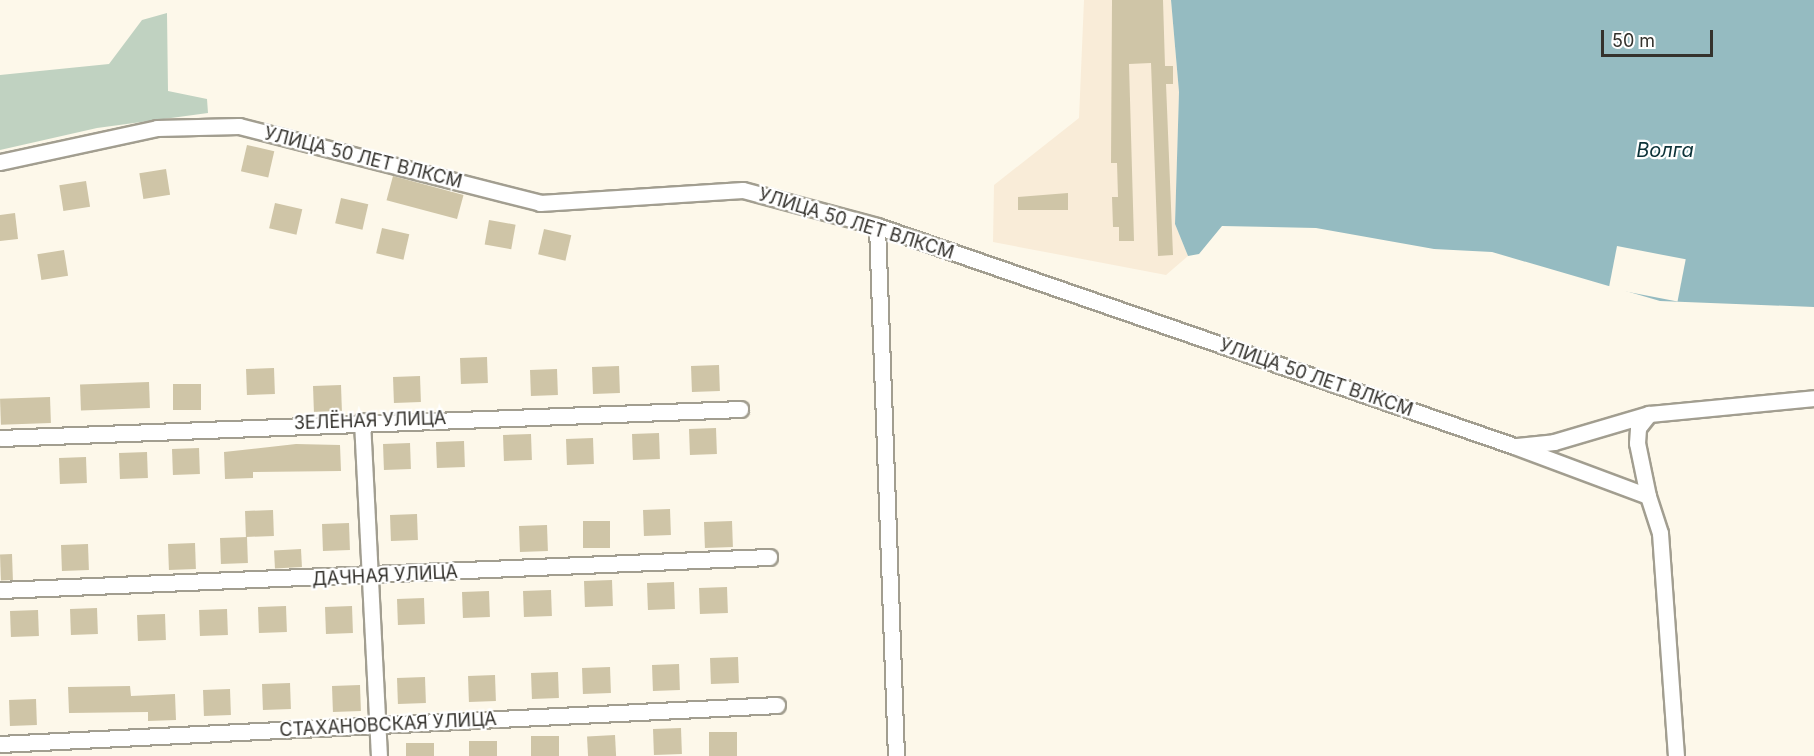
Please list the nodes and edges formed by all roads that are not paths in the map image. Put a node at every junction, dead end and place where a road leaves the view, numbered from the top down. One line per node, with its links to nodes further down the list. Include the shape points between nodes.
1 (0, 162): 2 (street, УЛИЦА 50 ЛЕТ ВЛКСМ, via 157,128 239,126 540,203 743,190)
2 (877, 226): 8 (street, УЛИЦА 50 ЛЕТ ВЛКСМ); 17 (street)
3 (1814, 398): 5 (street)
4 (740, 409): 6 (street, ЗЕЛЁНАЯ УЛИЦА)
5 (1649, 414): 8 (street, via 1554,442); 9 (street, via 1638,428 1637,443)
6 (362, 421): 7 (street, ЗЕЛЁНАЯ УЛИЦА); 11 (street)
7 (0, 438)
8 (1514, 446): 9 (street, УЛИЦА 50 ЛЕТ ВЛКСМ)
9 (1648, 496): 18 (street, via 1660,532)
10 (769, 557): 11 (street, ДАЧНАЯ УЛИЦА)
11 (370, 577): 12 (street, ДАЧНАЯ УЛИЦА); 14 (street)
12 (0, 590)
13 (777, 705): 14 (street, СТАХАНОВСКАЯ УЛИЦА)
14 (378, 725): 15 (street, СТАХАНОВСКАЯ УЛИЦА); 16 (street)
15 (0, 744)
16 (379, 756)
17 (896, 756)
18 (1676, 756)

